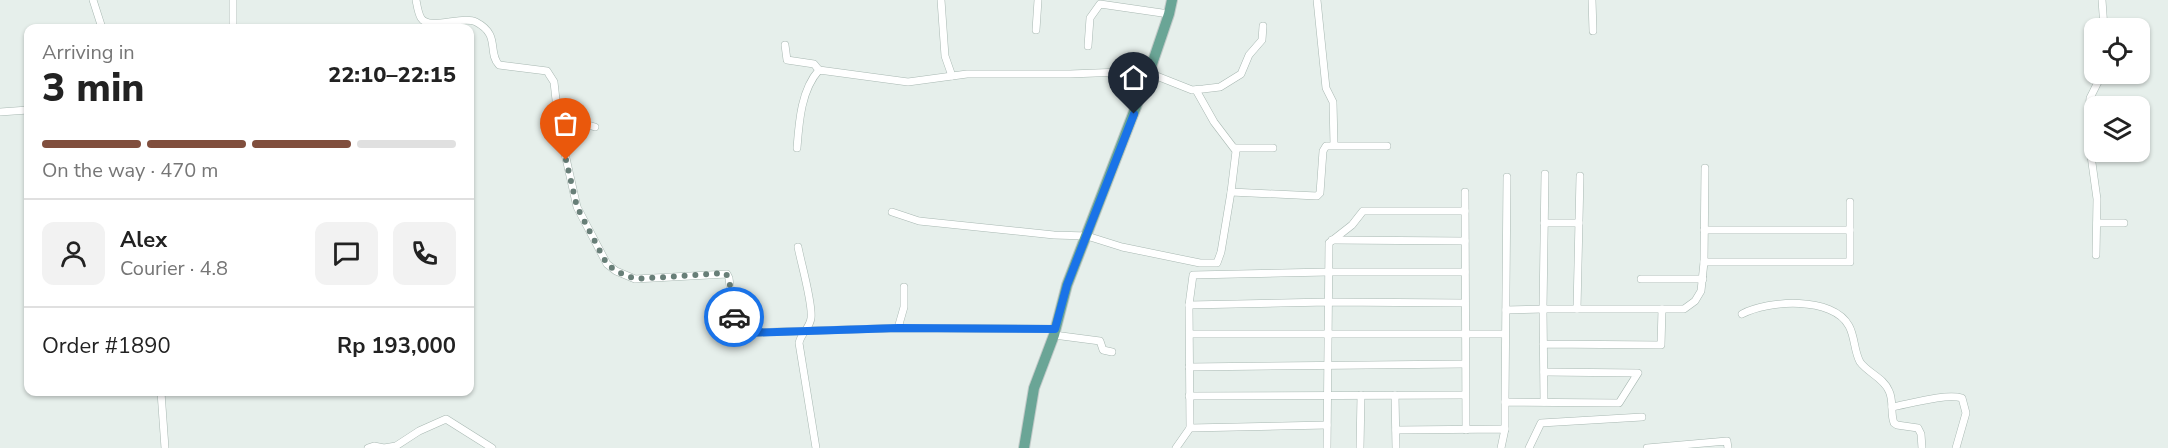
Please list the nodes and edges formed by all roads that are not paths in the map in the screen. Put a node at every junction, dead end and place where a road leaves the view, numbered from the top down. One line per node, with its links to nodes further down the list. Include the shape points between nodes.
1 (93, 0): 12 (street)
2 (233, 0): 13 (street)
3 (416, 0): 26 (street, via 425,22 470,20 482,26 492,38 499,65 547,71 554,82)
4 (941, 0): 21 (street, via 945,56)
5 (1038, 0): 15 (street)
6 (1172, 0): 10 (main road)
7 (1317, 0): 28 (street, via 1326,88 1333,102)
8 (1592, 0): 16 (street)
9 (2102, 0): 11 (street)
10 (1169, 14): 18 (street, via 1100,4 1090,18); 20 (main road)
11 (2103, 18)
12 (101, 24)
13 (233, 24)
14 (1263, 26): 23 (street, via 1262,40 1249,55 1241,74 1220,87)
15 (1036, 30)
16 (1593, 31)
17 (784, 45): 19 (street, via 787,60 814,64)
18 (1088, 46)
19 (819, 70): 21 (street, via 908,82); 30 (street, via 799,119)
20 (1149, 73): 21 (street); 23 (street); 48 (main road)
21 (952, 76)
22 (2097, 84): 44 (street, via 2090,98 2088,119)
23 (1196, 90): 31 (street)
24 (24, 110): 25 (street)
25 (0, 112)
26 (557, 116): 27 (street); 68 (street, via 577,207 607,264 635,279 725,273 738,332)
27 (596, 127)
28 (1334, 146): 29 (street); 37 (street, via 1326,146 1323,151 1317,196)
29 (1387, 146)
30 (797, 148)
31 (1235, 148): 32 (street); 37 (street)
32 (1273, 148)
33 (1704, 168): 46 (street)
34 (1545, 174): 42 (street)
35 (1580, 176): 43 (street)
36 (1507, 177): 65 (street)
37 (1231, 192): 48 (street, via 1219,261 1215,264 1122,247)
38 (1466, 192): 40 (street)
39 (1850, 202): 47 (street)
40 (1465, 211): 49 (street, via 1363,211); 50 (street)
41 (892, 212): 48 (street, via 919,221)
42 (1544, 223): 43 (street); 62 (street)
43 (1579, 223): 63 (street)
44 (2097, 223): 45 (street); 52 (street)
45 (2124, 223)
46 (1704, 230): 47 (street); 53 (street)
47 (1850, 230): 53 (street, via 1850,262)
48 (1087, 236): 69 (main road)
49 (1332, 240): 50 (street); 54 (street)
50 (1465, 241): 55 (street)
51 (798, 247): 68 (street, via 812,314)
52 (2096, 255)
53 (1704, 262): 57 (street)
54 (1328, 272): 55 (street); 59 (street); 61 (street, via 1193,275)
55 (1465, 272): 60 (street)
56 (1641, 279): 57 (street)
57 (1703, 279): 64 (street, via 1695,301 1684,309)
58 (904, 287): 67 (street)
59 (1328, 302): 60 (street); 61 (street); 71 (street)
60 (1465, 303): 72 (street)
61 (1189, 305): 70 (street)
62 (1543, 309): 63 (street); 65 (street); 74 (street)
63 (1577, 309): 64 (street)
64 (1662, 309): 74 (street, via 1661,345)
65 (1506, 310): 73 (street)
66 (1743, 314): 88 (street, via 1777,304 1808,304 1830,310 1849,325 1861,363 1887,387)
67 (898, 328): 68 (street); 69 (street)
68 (803, 332): 99 (street, via 799,343)
69 (1054, 332): 75 (street, via 1100,341 1103,350); 100 (main road, via 1034,388)
70 (1190, 334): 71 (street); 78 (street)
71 (1328, 334): 72 (street); 77 (street)
72 (1465, 334): 73 (street); 76 (street)
73 (1504, 334): 86 (street)
74 (1543, 344): 79 (street)
75 (1112, 352)
76 (1465, 364): 77 (street); 83 (street)
77 (1328, 365): 78 (street); 80 (street)
78 (1189, 367): 85 (street)
79 (1544, 372): 87 (street); 87 (street, via 1638,373 1619,403)
80 (1327, 394): 81 (street); 85 (street); 90 (street)
81 (1361, 395): 82 (street); 103 (street)
82 (1395, 395): 83 (street); 93 (street)
83 (1465, 395): 94 (street)
84 (161, 396): 96 (street)
85 (1189, 396): 91 (street)
86 (1505, 402): 87 (street); 92 (street)
87 (1544, 402)
88 (1892, 407): 109 (street, via 1892,420 1897,425 1918,428); 110 (street, via 1962,398 1966,413)
89 (1642, 417): 106 (street, via 1541,423)
90 (1327, 425): 91 (street); 102 (street)
91 (1190, 428): 101 (street)
92 (1505, 429): 94 (street); 105 (street)
93 (1396, 430): 94 (street); 104 (street)
94 (1466, 430)
95 (1695, 447): 107 (street); 108 (street, via 1727,441)
96 (165, 448)
97 (368, 448): 98 (street, via 396,446 446,419)
98 (492, 448)
99 (816, 448)
100 (1024, 448)
101 (1176, 448)
102 (1327, 448)
103 (1360, 448)
104 (1396, 448)
105 (1501, 448)
106 (1529, 448)
107 (1647, 448)
108 (1728, 448)
109 (1922, 448)
110 (1956, 448)

